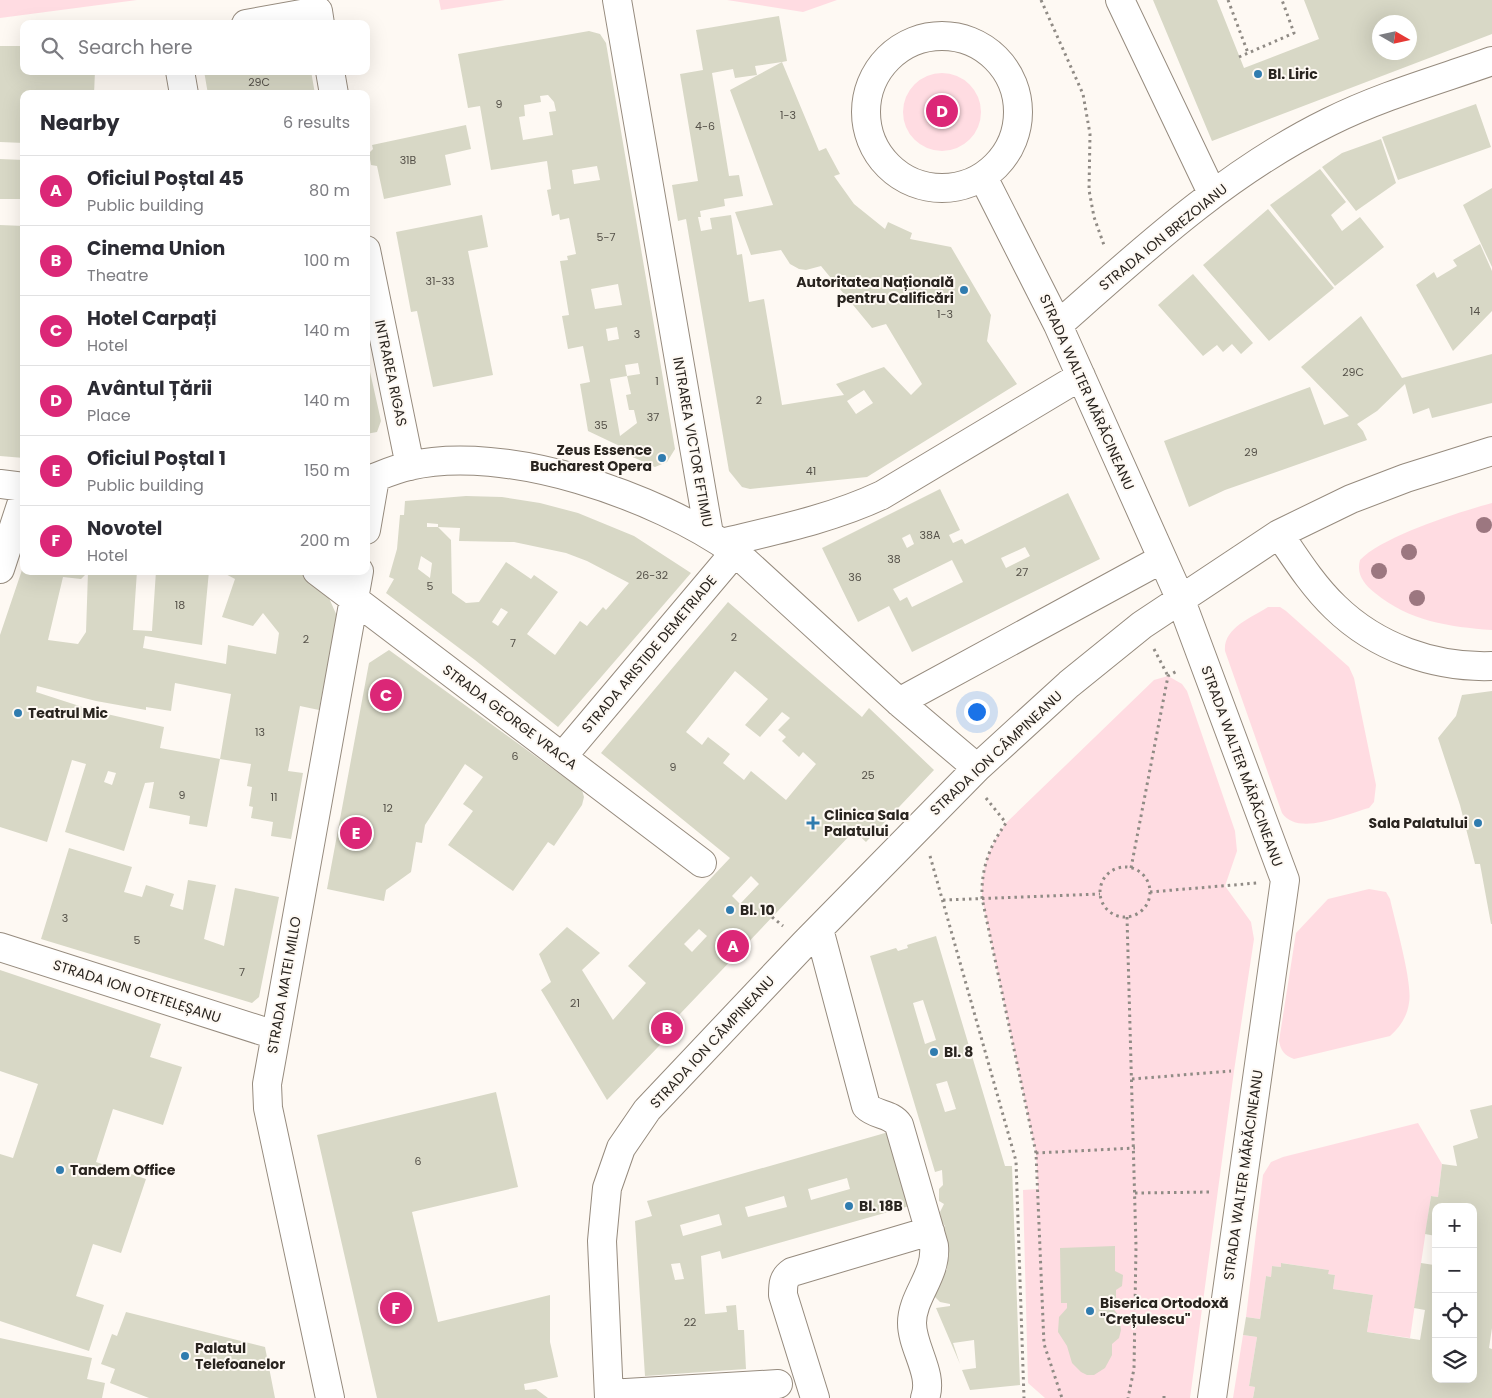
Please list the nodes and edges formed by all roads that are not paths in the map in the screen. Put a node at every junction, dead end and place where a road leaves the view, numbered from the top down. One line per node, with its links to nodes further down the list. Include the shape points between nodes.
1 (617, 0): 22 (street, INTRAREA VICTOR EFTIMIU)
2 (1120, 0): 11 (street)
3 (319, 17): 4 (street)
4 (288, 20)
5 (1492, 60): 11 (street, STRADA ION BREZOIANU, via 1330,121 1282,147)
6 (181, 75): 8 (street)
7 (331, 75): 9 (street)
8 (183, 90)
9 (333, 90)
10 (983, 177): 10 (street, via 1002,161 1014,139 1019,114 1015,89 1003,66 985,48 962,38 937,35 912,41 891,54 875,74 866,98 865,123 874,148 889,168 909,182 934,189 959,187); 13 (street, STRADA WALTER MĂRĂCINEANU)
11 (1212, 193): 13 (street, STRADA ION BREZOIANU)
12 (370, 270): 16 (street, INTRAREA RIGAS)
13 (1058, 325): 14 (street, STRADA WALTER MĂRĂCINEANU)
14 (1081, 376): 22 (street, via 857,507); 23 (street, STRADA WALTER MĂRĂCINEANU)
15 (1492, 451): 21 (street, STRADA ION CÂMPINEANU, via 1351,499)
16 (410, 466): 17 (street); 22 (street, via 476,462 540,470 613,491 672,515)
17 (371, 479)
18 (0, 484): 19 (street)
19 (20, 486)
20 (20, 508): 24 (street)
21 (1279, 534): 27 (street, STRADA ION CÂMPINEANU); 29 (street, via 1308,576 1358,628 1390,646 1435,661)
22 (722, 543): 30 (street); 31 (street, STRADA ARISTIDE DEMETRIADE)
23 (1162, 560): 27 (street, STRADA WALTER MĂRĂCINEANU); 30 (street)
24 (0, 570)
25 (322, 575): 28 (street, STRADA GEORGE VRACA)
26 (358, 575): 28 (street, STRADA MATEI MILLO)
27 (1180, 598): 32 (street, STRADA ION CÂMPINEANU, via 1069,684); 43 (street, STRADA WALTER MĂRĂCINEANU, via 1284,880)
28 (354, 601): 31 (street, STRADA GEORGE VRACA); 36 (street, STRADA MATEI MILLO)
29 (1492, 666)
30 (899, 702): 32 (street)
31 (563, 756): 33 (street, STRADA GEORGE VRACA)
32 (973, 772): 34 (street, STRADA ION CÂMPINEANU)
33 (702, 863)
34 (820, 929): 37 (street, via 866,1106 895,1119 899,1125); 39 (street, STRADA ION CÂMPINEANU, via 647,1110 621,1148 606,1188 602,1241)
35 (0, 947): 36 (street, STRADA ION OTETELEȘANU)
36 (275, 1035): 40 (street, STRADA MATEI MILLO, via 268,1108)
37 (930, 1231): 41 (street, via 786,1276 783,1295); 42 (street, via 934,1264 912,1320 913,1336 928,1383)
38 (778, 1384): 39 (street)
39 (609, 1396)
40 (330, 1398)
41 (814, 1398)
42 (925, 1398)
43 (1212, 1398)

